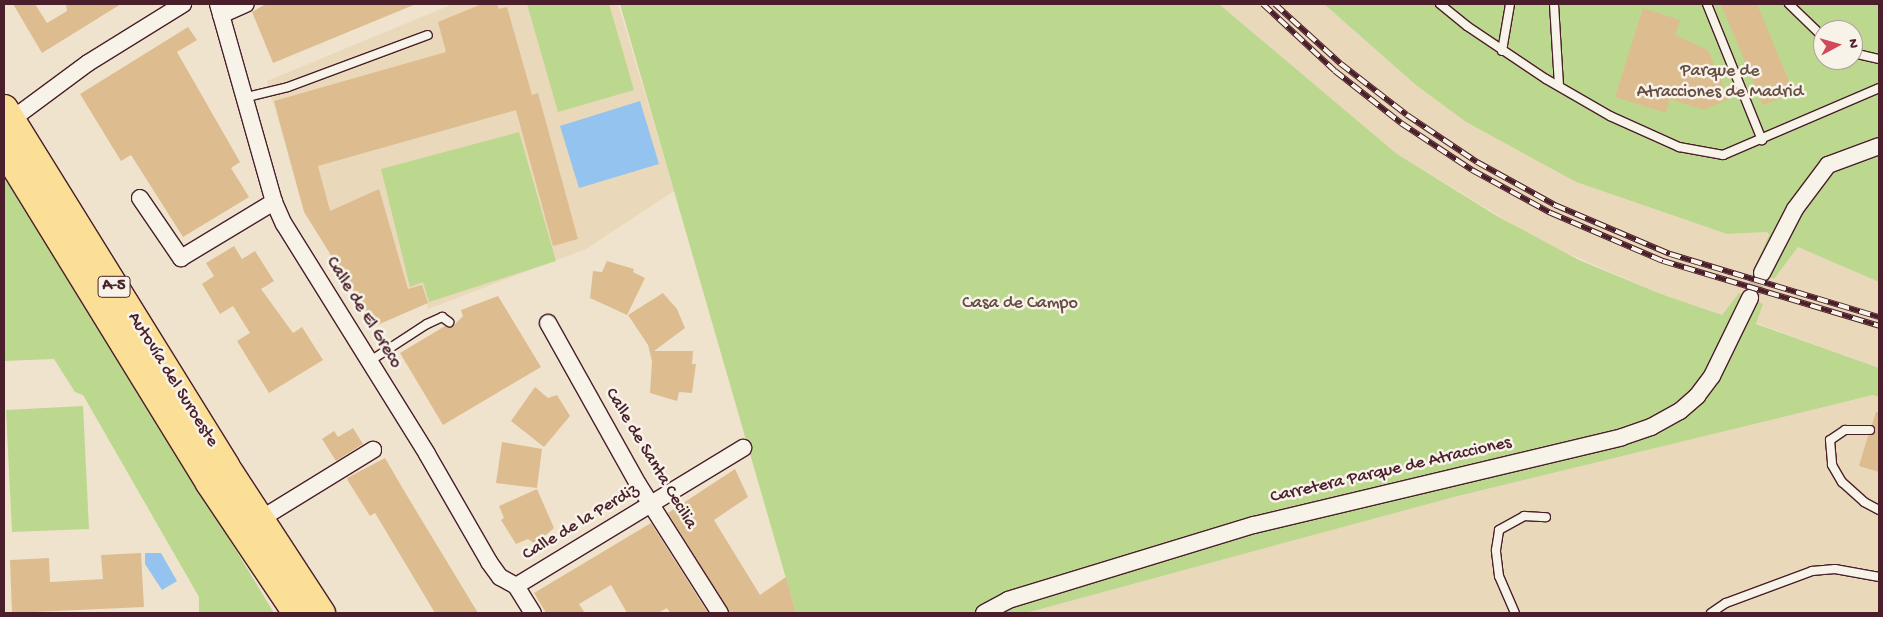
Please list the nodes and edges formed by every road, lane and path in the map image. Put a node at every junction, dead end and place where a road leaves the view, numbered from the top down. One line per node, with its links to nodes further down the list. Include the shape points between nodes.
1 (183, 4): 17 (street, Autovía del Suroeste)
2 (246, 4): 8 (street)
3 (1440, 4): 11 (lane)
4 (1510, 4): 11 (lane)
5 (1554, 4): 14 (lane)
6 (1707, 4): 18 (lane)
7 (1789, 4): 9 (lane)
8 (220, 9): 16 (street, Calle de El Greco)
9 (1813, 27)
10 (428, 35): 16 (lane, via 288,87)
11 (1502, 50): 14 (lane)
12 (1863, 55): 13 (lane)
13 (1879, 59)
14 (1559, 86): 18 (lane, via 1610,116 1679,147 1723,155)
15 (1879, 88): 18 (lane)
16 (247, 97): 22 (street, Calle de El Greco)
17 (7, 114): 34 (highway, Autovía del Suroeste / A-5)
18 (1762, 140)
19 (1879, 146): 23 (street, via 1828,165 1795,209)
20 (4, 148): 37 (highway, Autovía del Suroeste / A-5, via 210,483)
21 (140, 198): 22 (street, via 181,258)
22 (274, 202): 27 (street, Calle de El Greco, via 284,224)
23 (1762, 273)
24 (1750, 298): 41 (street, Carretera Parque de Atracciones, via 1712,376 1697,396 1680,411 1650,427 1622,437 1254,525 1008,600)
25 (449, 322): 27 (lane, via 442,317 427,324)
26 (548, 323): 31 (street, Calle de Santa Cecilia)
27 (370, 361): 36 (street, Calle de El Greco, via 489,562 500,577)
28 (1870, 430): 32 (lane, via 1845,430 1830,440 1832,465 1842,482 1864,502)
29 (743, 448): 31 (street, Calle de la Perdiz)
30 (373, 450): 34 (street)
31 (652, 504): 36 (street, Calle de la Perdiz); 40 (street, Calle de Santa Cecilia)
32 (1879, 510)
33 (1546, 517): 42 (lane, via 1524,516 1499,530 1496,550 1499,576)
34 (259, 520): 38 (highway, Autovía del Suroeste / A-5)
35 (1879, 577): 43 (lane, via 1835,569 1812,571 1726,603)
36 (516, 586): 39 (street, Calle de El Greco)
37 (297, 613)
38 (320, 613)
39 (533, 613)
40 (720, 613)
41 (984, 613)
42 (1515, 613)
43 (1711, 613)

